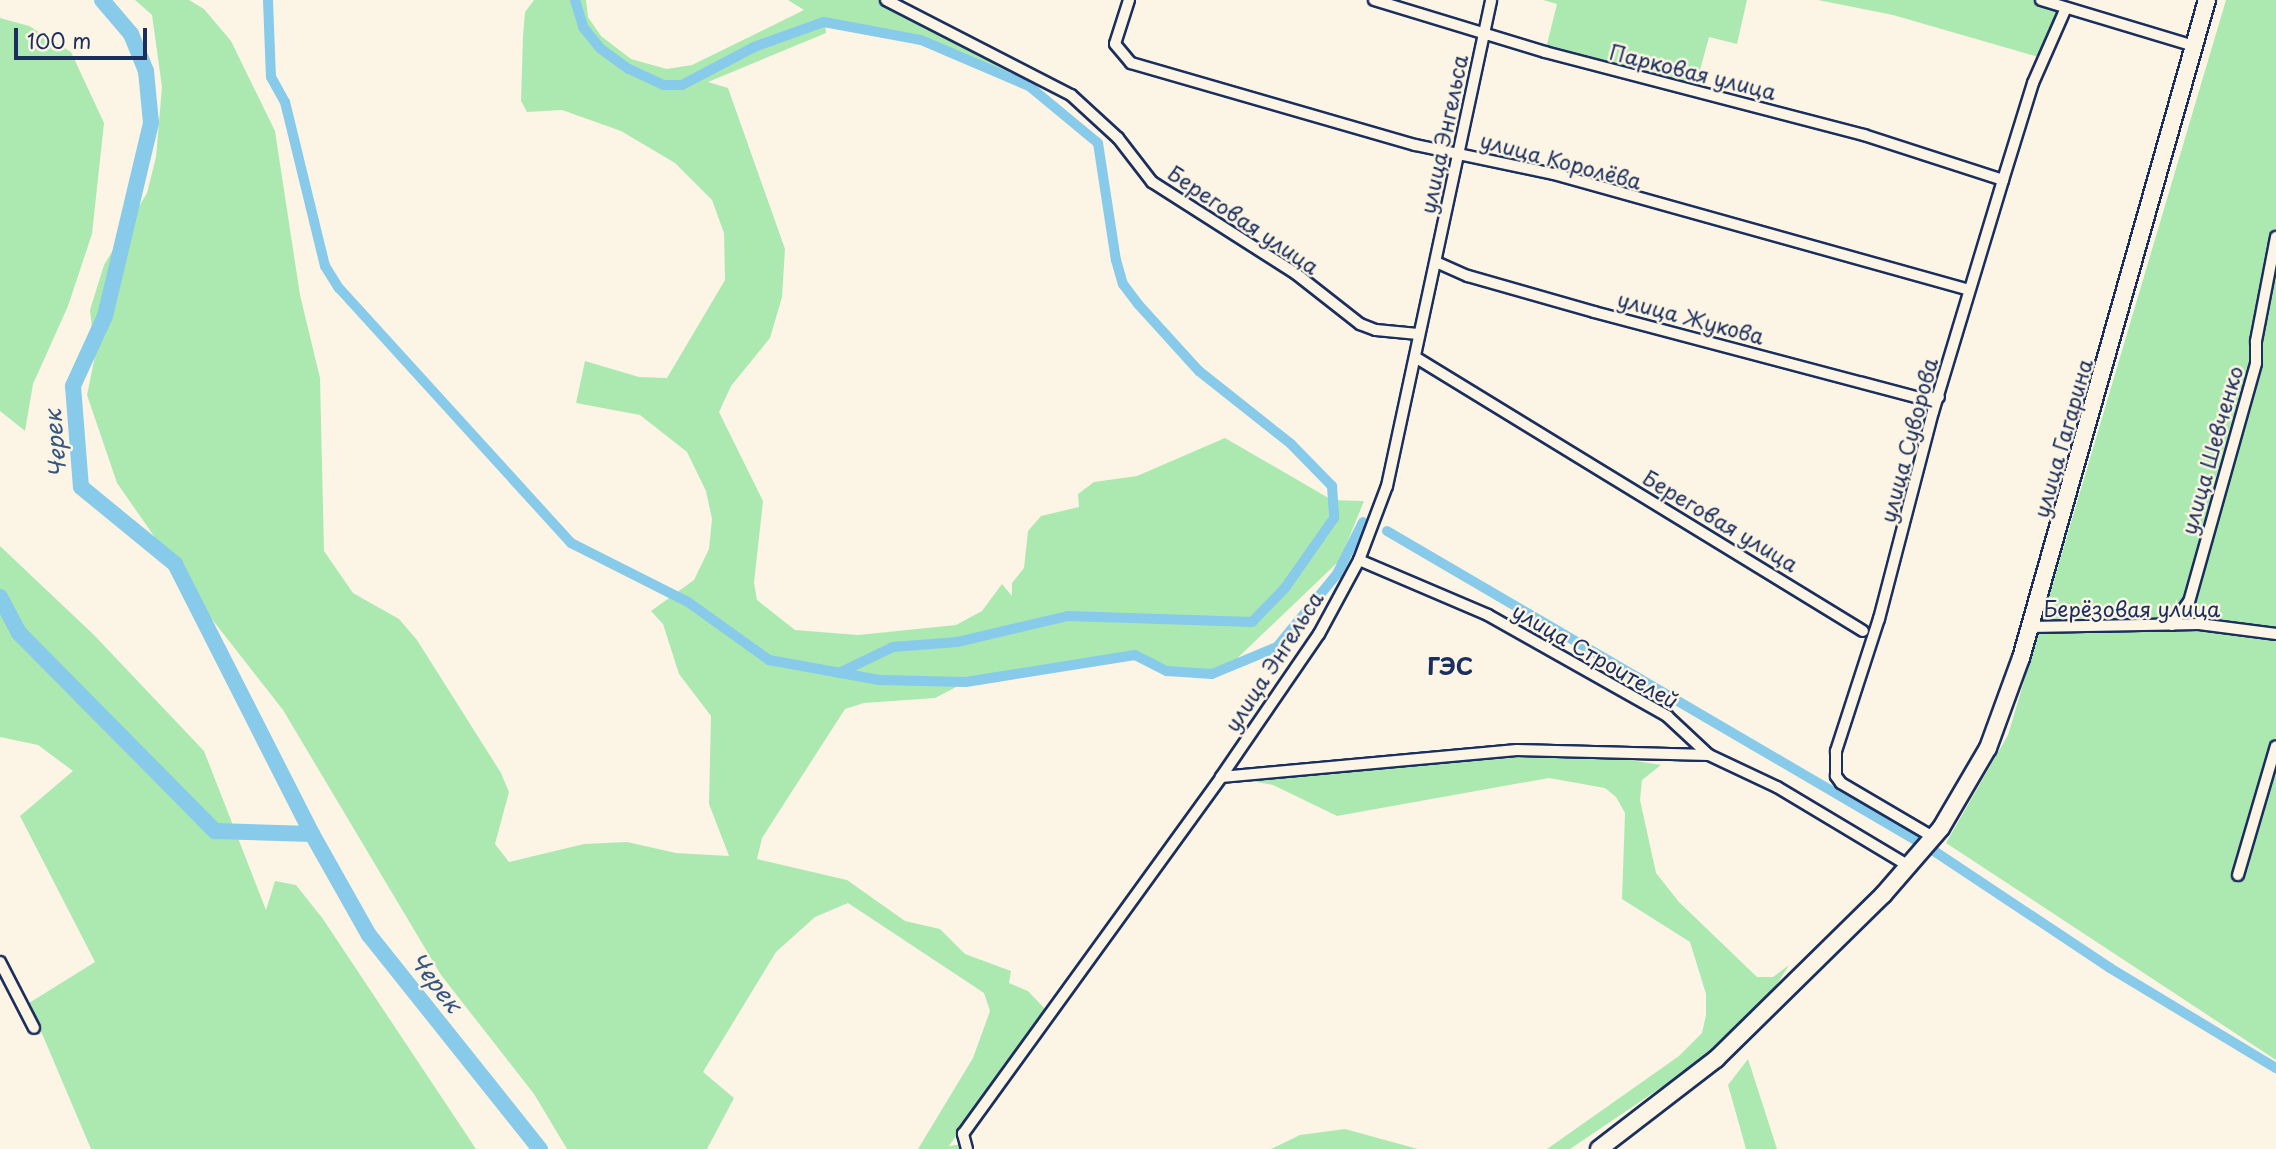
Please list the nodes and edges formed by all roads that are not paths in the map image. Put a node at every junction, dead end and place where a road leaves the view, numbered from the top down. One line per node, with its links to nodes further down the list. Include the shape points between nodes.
1 (886, 0): 15 (street, Береговая улица, via 1071,95 1118,138 1152,182 1295,274 1360,324)
2 (1129, 0): 10 (street, улица Королёва, via 1115,44 1131,63 1415,145)
3 (1374, 0): 8 (street, Парковая улица)
4 (1491, 0): 8 (street, улица Энгельса)
5 (2041, 0): 7 (street)
6 (2207, 0): 9 (street, улица Гагарина)
7 (2066, 8): 9 (street); 11 (street, улица Суворова, via 2033,83)
8 (1484, 33): 10 (street, улица Энгельса); 11 (street, Парковая улица, via 1864,135)
9 (2193, 47): 20 (street, улица Гагарина)
10 (1459, 153): 13 (street, улица Энгельса); 14 (street, улица Королёва, via 1554,174)
11 (2003, 180): 14 (street, улица Суворова)
12 (2276, 237): 19 (street, улица Шевченко, via 2256,363 2189,602)
13 (1436, 262): 15 (street, улица Энгельса); 17 (street, улица Жукова, via 1468,276 1606,315 1924,399)
14 (1969, 290): 17 (street, улица Суворова)
15 (1418, 334): 16 (street, улица Энгельса)
16 (1415, 357): 18 (street, улица Энгельса, via 1384,498); 21 (street, Береговая улица)
17 (1938, 397): 21 (street, улица Суворова)
18 (1359, 560): 24 (street, улица Строителей, via 1488,615 1667,716); 25 (street, улица Энгельса, via 1319,634)
19 (2172, 625): 20 (street, Берёзовая улица); 22 (street, Берёзовая улица, via 2232,626)
20 (2030, 627): 26 (street, улица Гагарина, via 1993,736)
21 (1869, 630): 26 (street, улица Суворова, via 1836,751 1836,776 1864,799)
22 (2276, 634)
23 (2276, 746): 28 (street)
24 (1709, 755): 25 (street, via 1517,750); 27 (street, улица Строителей, via 1777,787)
25 (1221, 777): 31 (street, улица Энгельса, via 963,1134)
26 (1933, 837): 27 (street, улица Гагарина)
27 (1909, 866): 32 (street, улица Гагарина, via 1716,1059)
28 (2238, 875)
29 (0, 962): 30 (street)
30 (34, 1028)
31 (967, 1149)
32 (1599, 1149)

